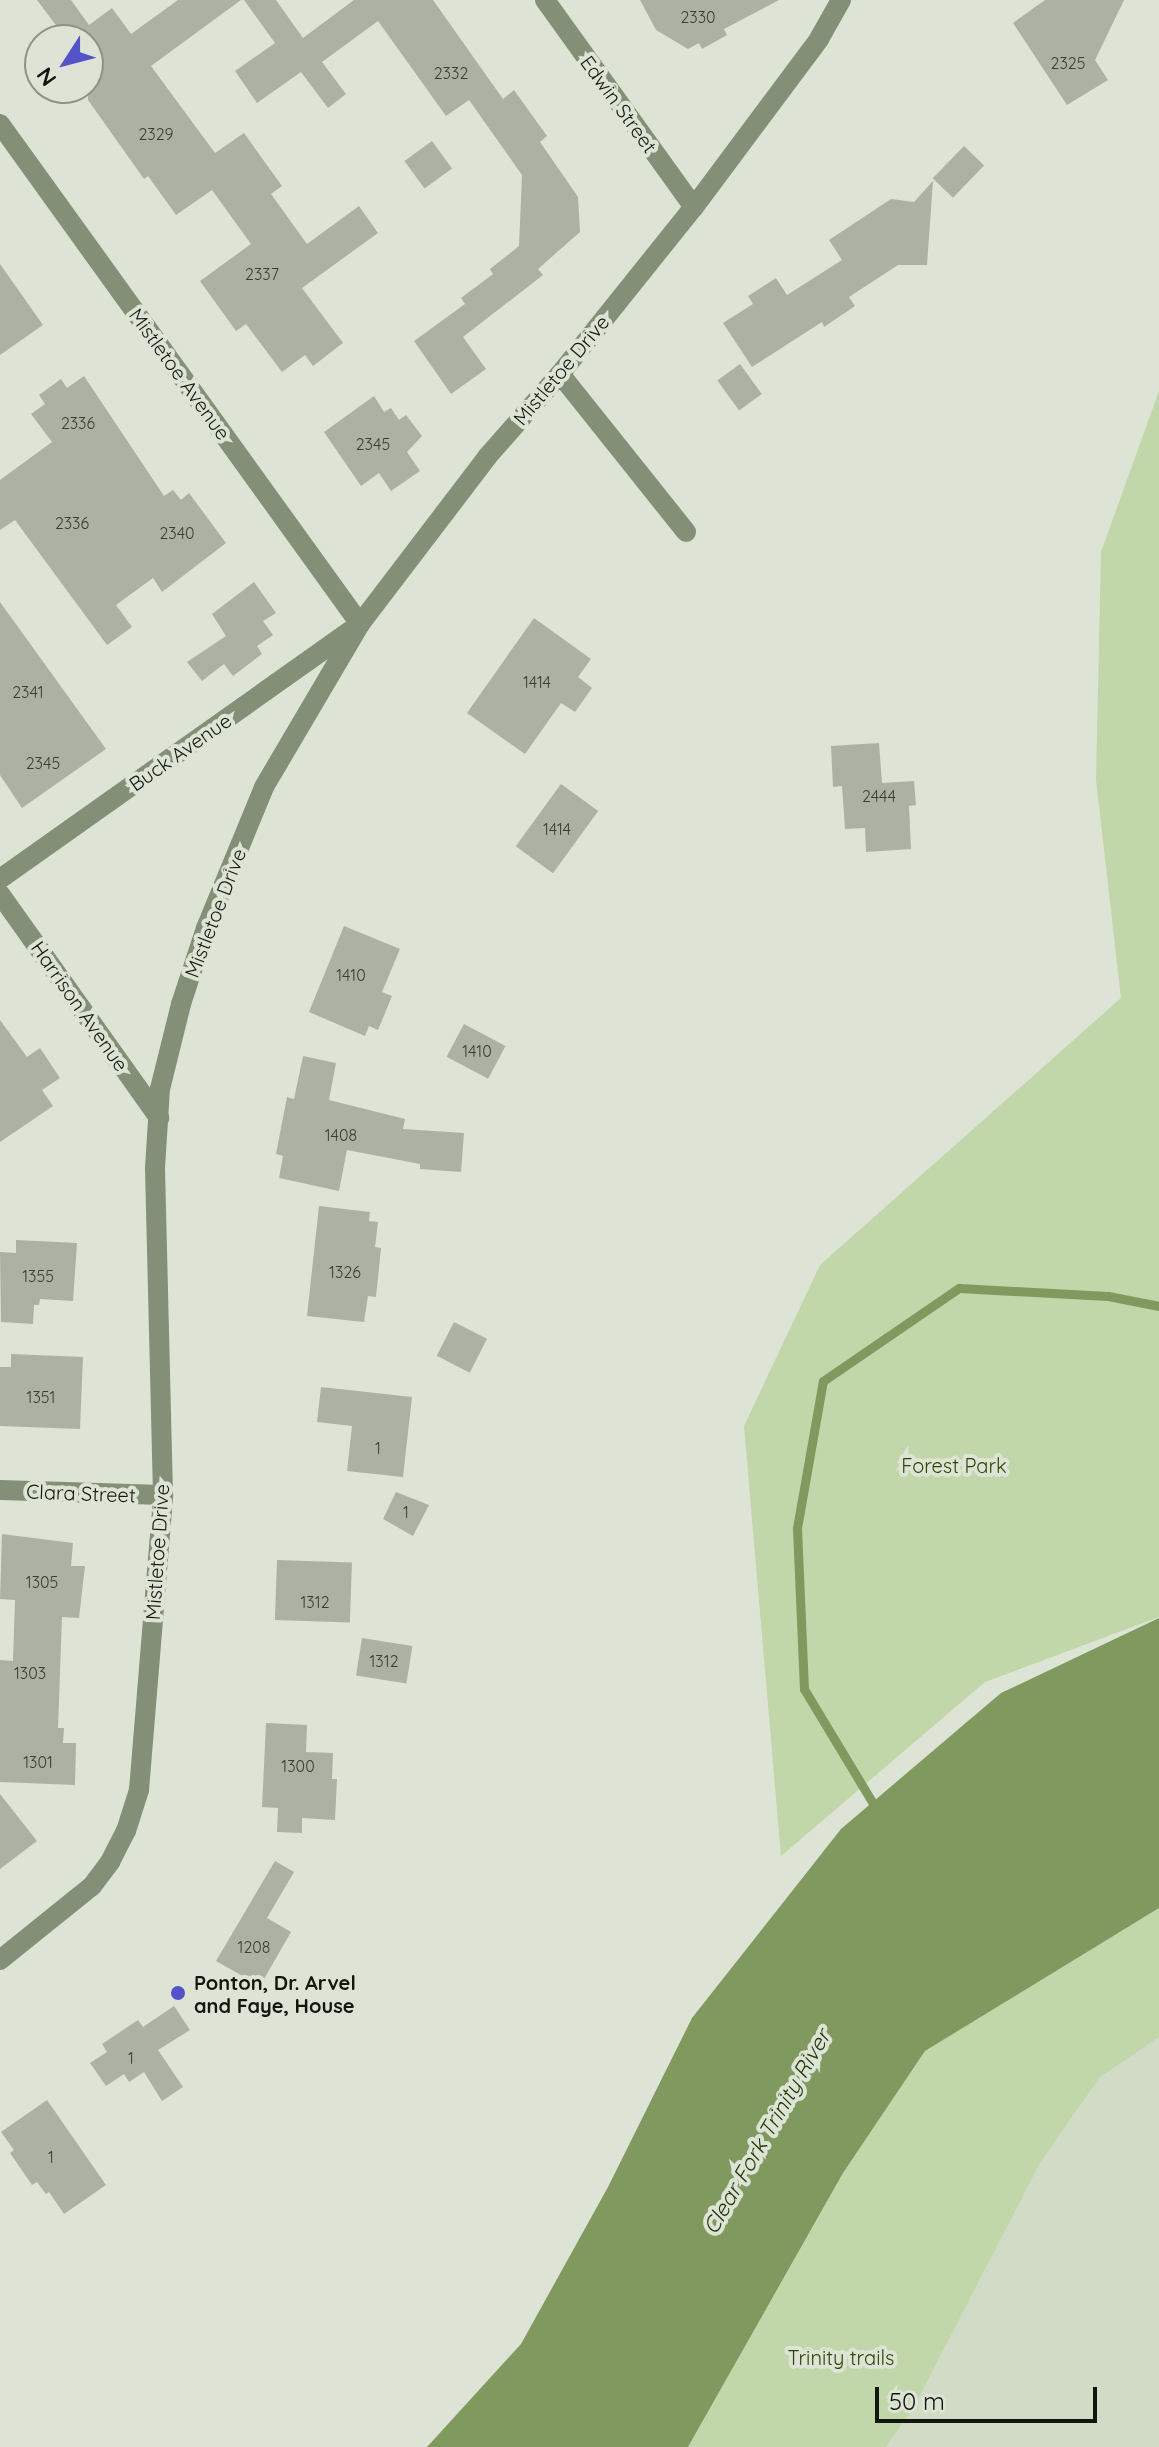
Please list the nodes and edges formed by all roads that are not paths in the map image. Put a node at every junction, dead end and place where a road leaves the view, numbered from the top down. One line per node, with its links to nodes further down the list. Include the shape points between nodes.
1 (545, 0): 4 (street, Edwin Street)
2 (841, 0): 4 (street, Mistletoe Drive, via 819,39)
3 (0, 124): 7 (street, Mistletoe Avenue)
4 (694, 207): 5 (street, Mistletoe Drive)
5 (560, 374): 6 (street); 7 (street, Mistletoe Drive, via 487,457)
6 (686, 532)
7 (360, 624): 8 (street, Buck Avenue); 10 (street, Mistletoe Drive, via 264,787 206,928 181,1004 160,1089)
8 (0, 879)
9 (0, 894): 10 (street, Harrison Avenue)
10 (159, 1118): 12 (street, Mistletoe Drive, via 155,1168)
11 (0, 1490): 12 (street, Clara Street)
12 (163, 1495): 13 (street, Mistletoe Drive, via 139,1790 126,1831 92,1886)
13 (0, 1960)

